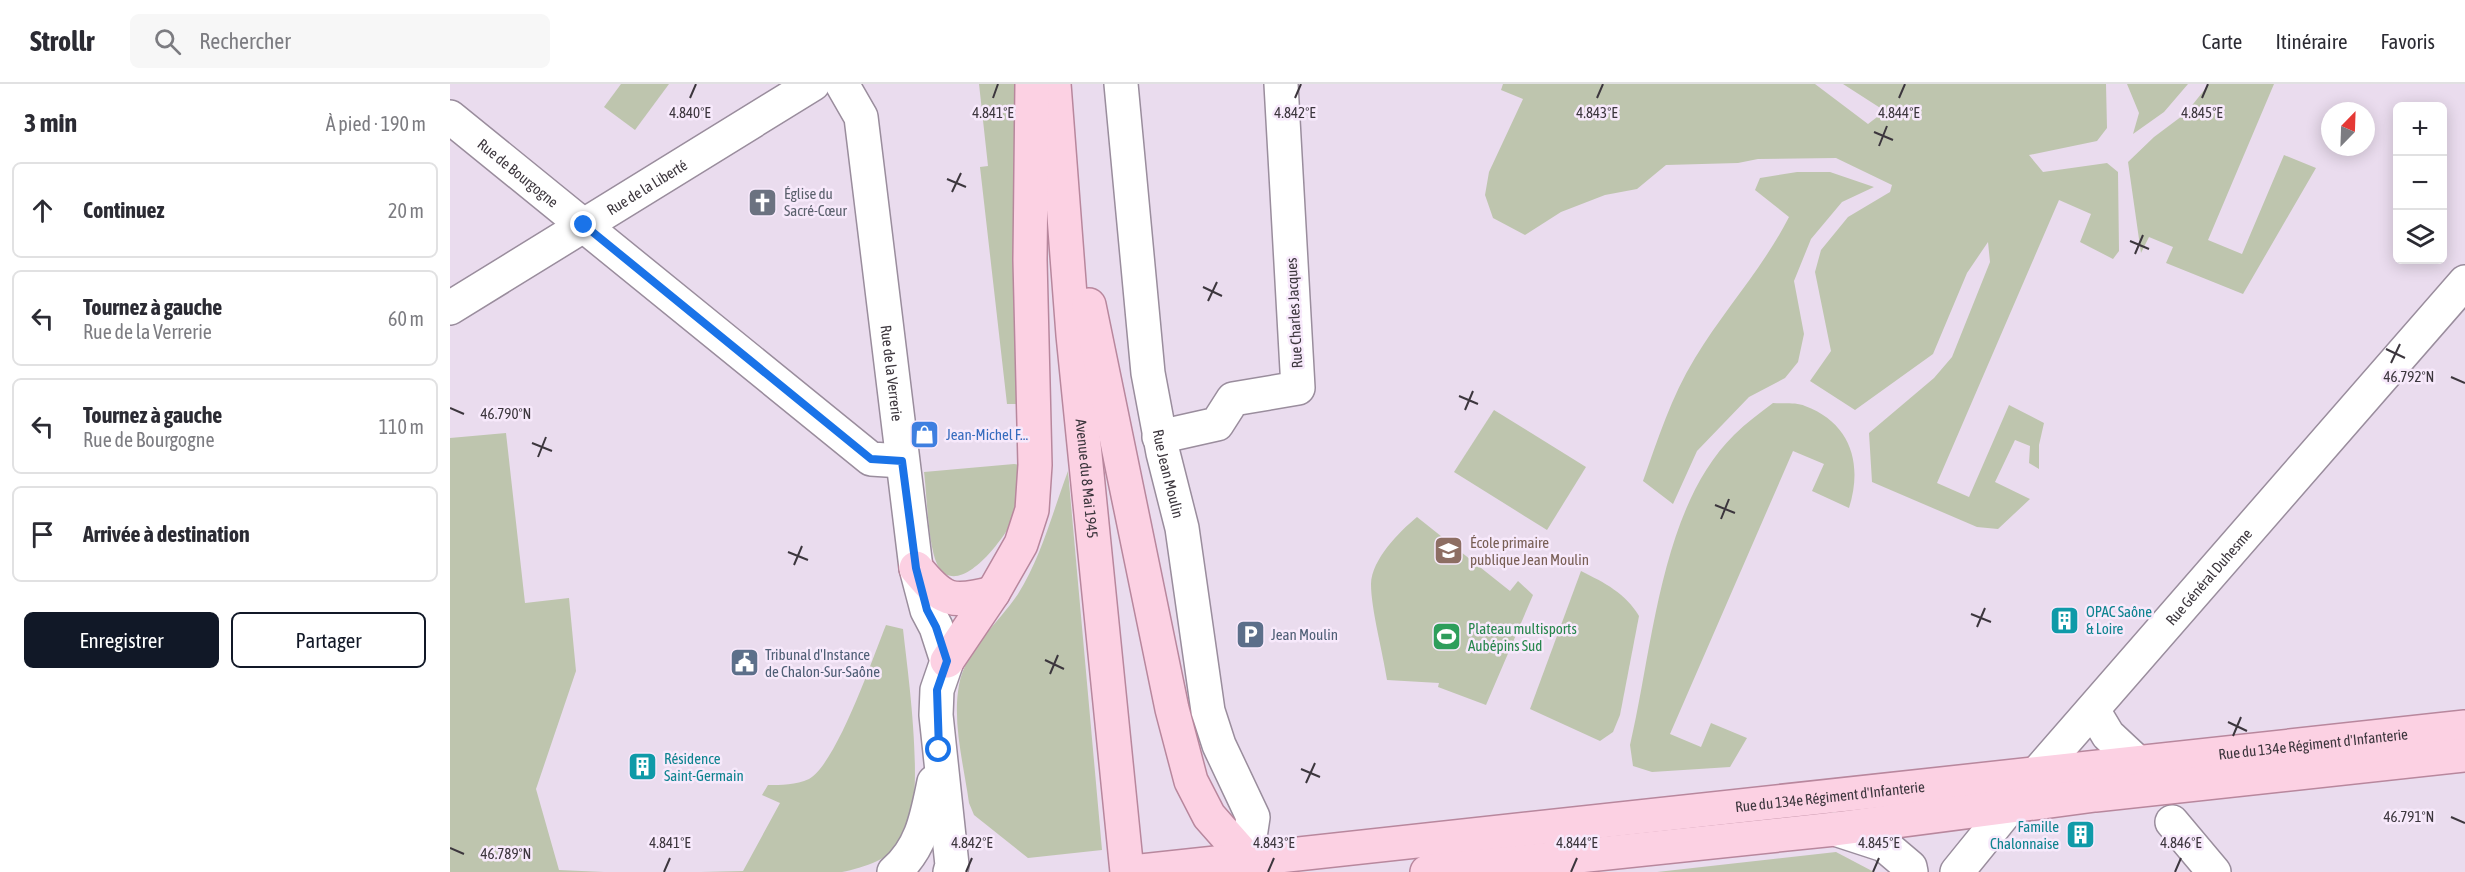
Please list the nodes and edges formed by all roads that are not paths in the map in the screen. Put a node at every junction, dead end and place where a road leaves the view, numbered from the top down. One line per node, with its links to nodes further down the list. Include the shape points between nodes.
1 (813, 84): 9 (street, Rue de la Liberté)
2 (842, 84): 13 (street, Rue de la Verrerie, via 861,117)
3 (1032, 84): 15 (main road, via 1033,498 1021,544)
4 (1054, 84): 8 (main road, Avenue du 8 Mai 1945)
5 (1122, 84): 12 (street, Rue Jean Moulin, via 1148,373)
6 (1281, 84): 12 (street, Rue Charles Jacques, via 1298,388 1233,399 1217,424)
7 (450, 117): 9 (street, Rue de Bourgogne)
8 (1064, 186): 26 (main road, via 1172,709 1191,781); 29 (main road, Avenue du 8 Mai 1945, via 1073,335)
9 (584, 225): 11 (street, Rue de la Liberté); 13 (street, Rue de Bourgogne, via 871,459)
10 (2465, 282): 17 (street, Rue Général Duhesme)
11 (450, 308)
12 (1160, 437): 26 (street, Rue Jean Moulin, via 1191,579 1208,711 1219,745 1253,817)
13 (902, 461): 14 (street, Rue de la Verrerie)
14 (916, 568): 15 (main road, via 932,588 955,600); 16 (street, Rue de la Verrerie)
15 (993, 593): 16 (main road)
16 (947, 661): 19 (street, via 937,690)
17 (2093, 710): 21 (street, via 2108,735); 22 (street, Rue Général Duhesme)
18 (2465, 727): 21 (main road, Rue du 134e Régiment d'Infanterie)
19 (939, 750): 27 (street, via 926,823 915,848); 28 (street)
20 (2465, 755): 23 (main road, Rue du 134e Régiment d'Infanterie)
21 (2138, 763): 22 (main road, Rue du 134e Régiment d'Infanterie)
22 (2038, 772): 23 (street, Rue Général Duhesme); 26 (main road, Rue du 134e Régiment d'Infanterie, via 1834,798)
23 (2012, 807): 25 (main road, Rue du 134e Régiment d'Infanterie); 33 (street, Rue Général Duhesme)
24 (2172, 822): 34 (street)
25 (1835, 829): 31 (main road, Rue du 134e Régiment d'Infanterie); 32 (street, via 1884,845)
26 (1240, 861): 30 (main road, Rue du 134e Régiment d'Infanterie)
27 (894, 872)
28 (950, 872)
29 (1127, 872)
30 (1132, 872)
31 (1427, 872)
32 (1911, 872)
33 (1957, 872)
34 (2214, 872)

